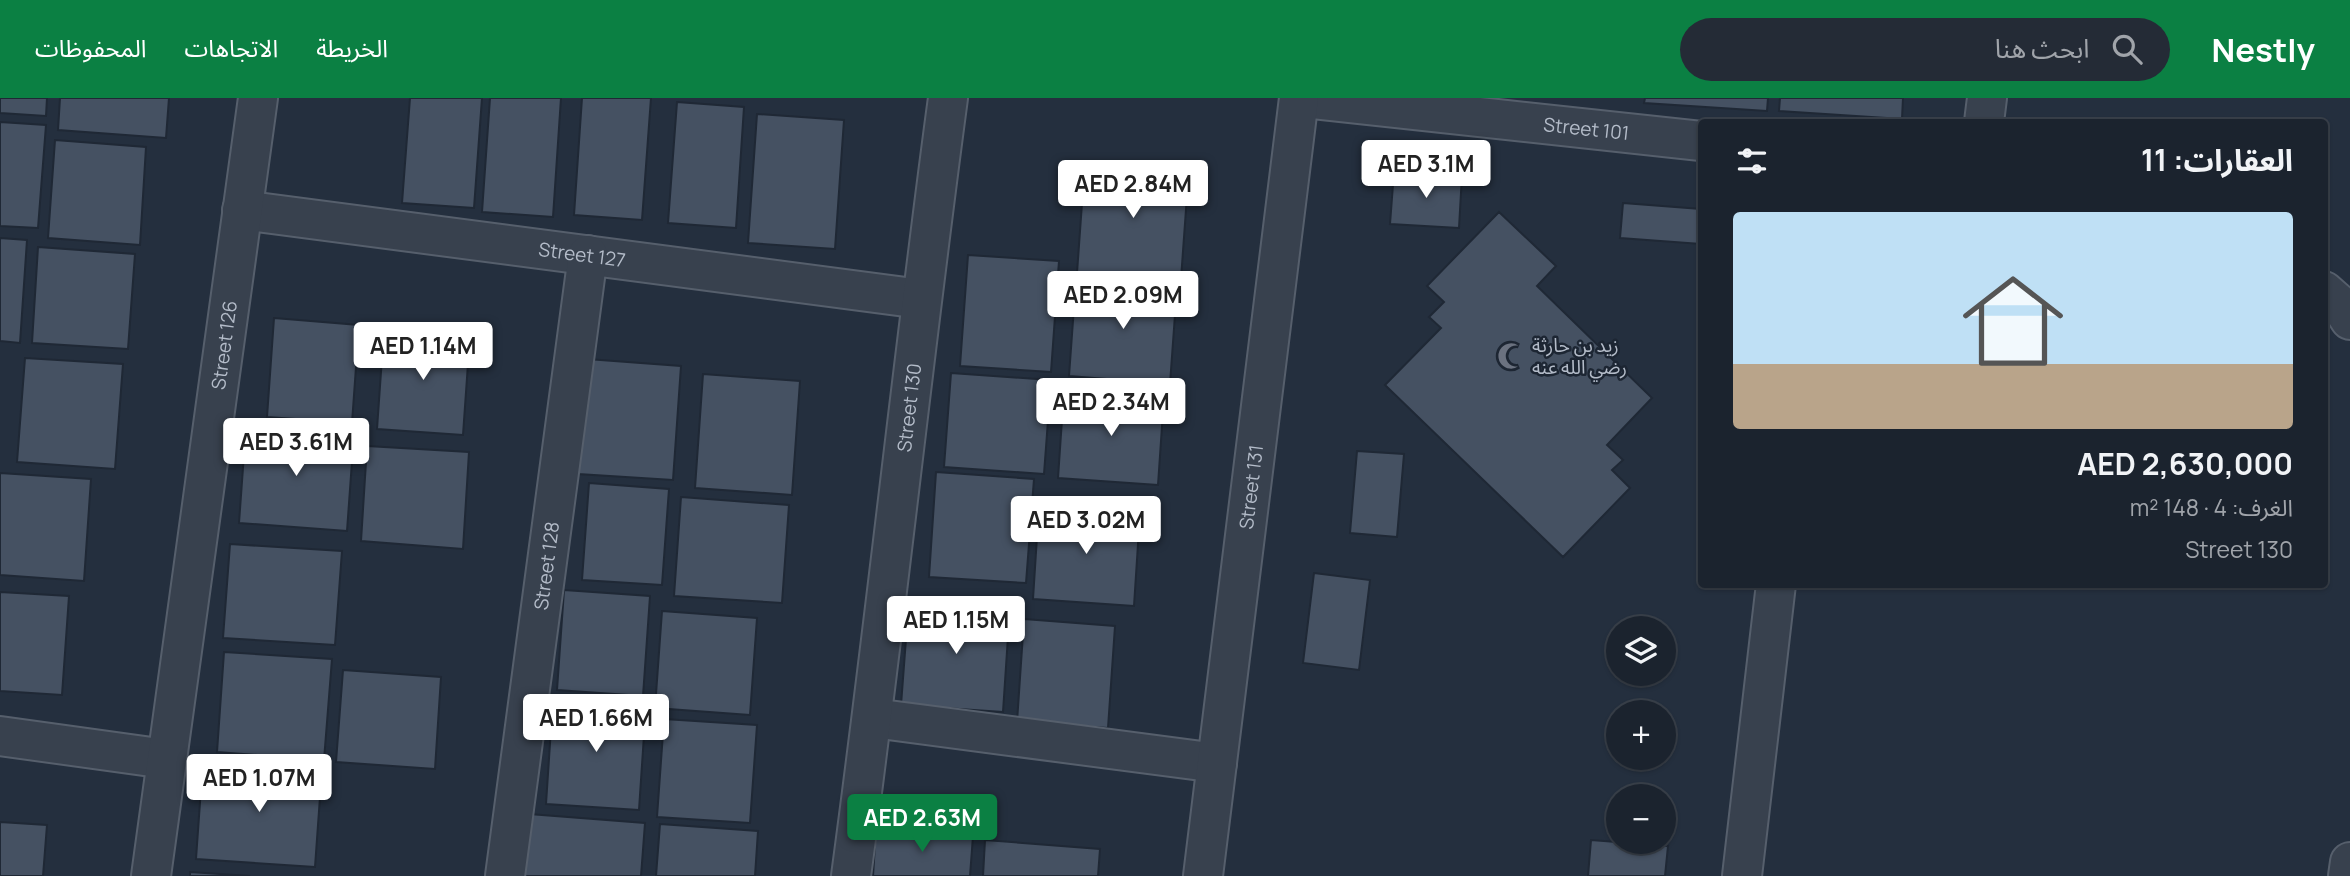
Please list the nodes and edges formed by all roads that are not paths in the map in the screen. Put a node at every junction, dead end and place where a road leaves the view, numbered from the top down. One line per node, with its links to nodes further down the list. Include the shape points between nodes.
1 (257, 98): 8 (street, Street 126)
2 (948, 98): 11 (street, Street 130)
3 (1302, 98): 5 (street, Street 101); 17 (street, Street 131)
4 (1987, 98): 6 (street)
5 (1594, 113): 7 (street, Street 101)
6 (1984, 119)
7 (1698, 140)
8 (242, 211): 9 (street, Street 127); 16 (street, Street 126)
9 (588, 255): 11 (street, Street 127); 20 (street, Street 128)
10 (2328, 295): 12 (street)
11 (921, 299): 14 (street, Street 130)
12 (2350, 320)
13 (1776, 588): 23 (street)
14 (873, 718): 17 (street); 21 (street, Street 130)
15 (0, 736): 16 (street)
16 (166, 759): 19 (street, Street 126)
17 (1217, 763): 22 (street, Street 131)
18 (2350, 862): 24 (street)
19 (151, 876)
20 (505, 876)
21 (851, 876)
22 (1203, 876)
23 (1741, 876)
24 (2348, 876)

